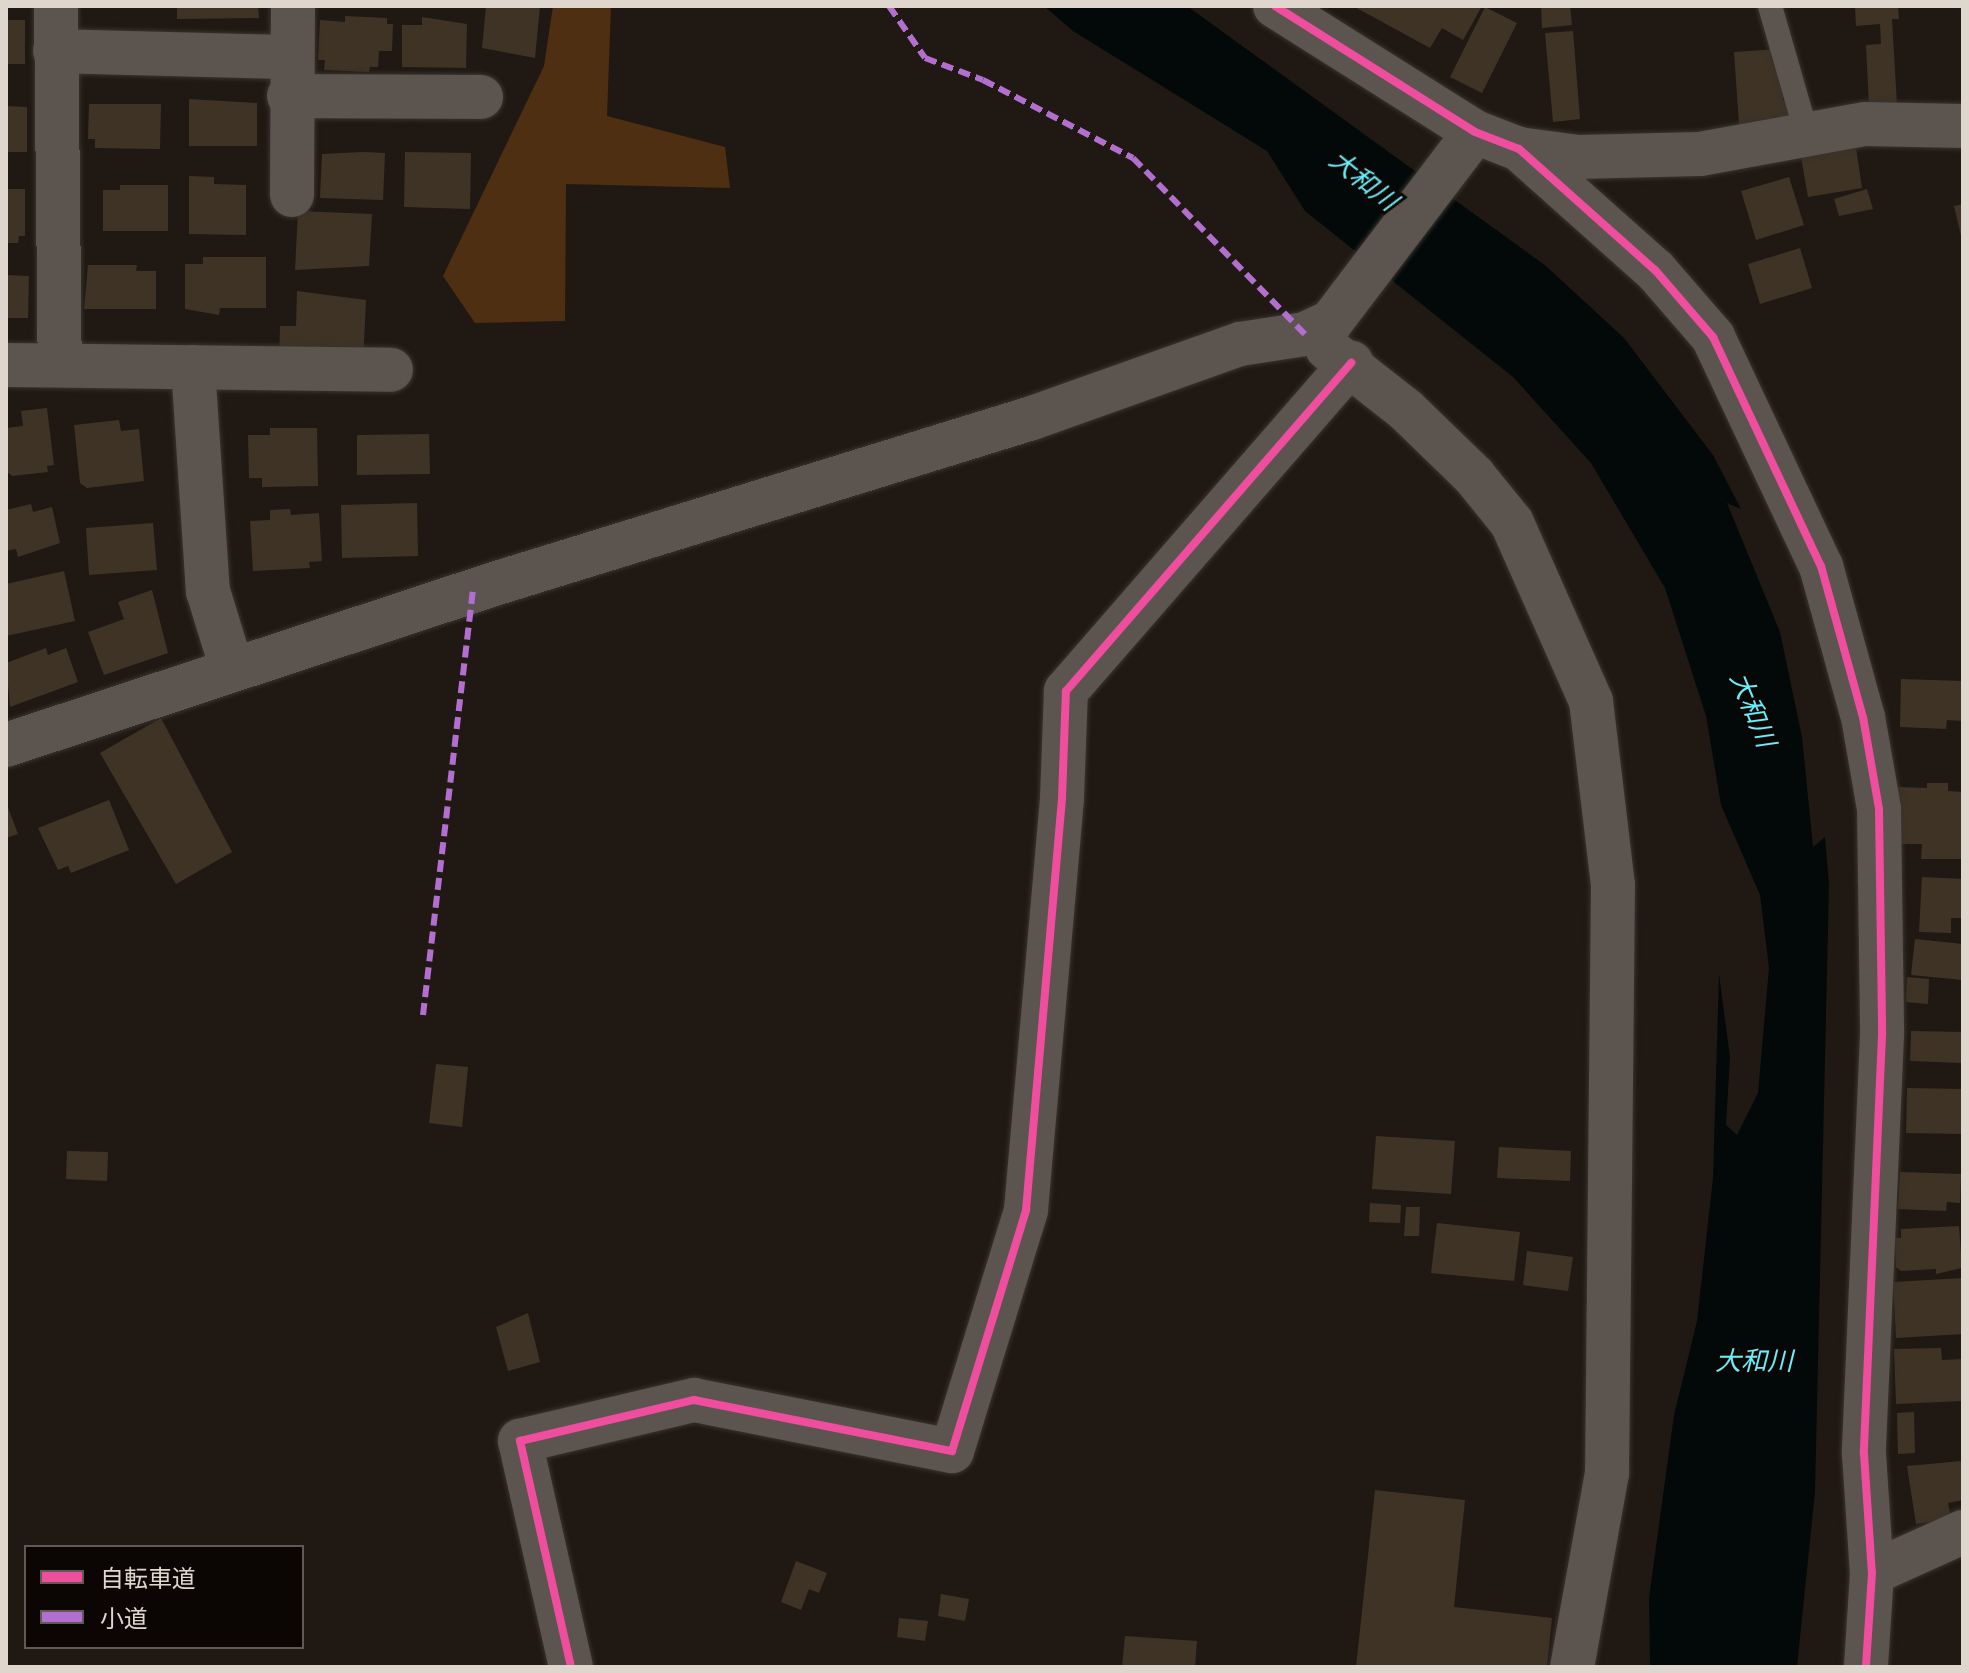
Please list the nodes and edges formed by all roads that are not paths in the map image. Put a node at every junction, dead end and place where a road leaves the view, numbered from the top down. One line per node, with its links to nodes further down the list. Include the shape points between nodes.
1 (56, 6): 5 (street)
2 (293, 6): 6 (street)
3 (1275, 6): 10 (street)
4 (1770, 6): 9 (lane)
5 (55, 51): 6 (street); 16 (street)
6 (290, 77): 7 (street); 12 (street)
7 (481, 97)
8 (1963, 126): 9 (street, via 1865,124)
9 (1807, 135): 11 (street, via 1700,154 1578,157)
10 (1466, 142): 11 (street); 13 (street)
11 (1519, 149): 22 (street, via 1655,270 1713,337 1821,566 1863,717 1879,809 1882,1035 1864,1454)
12 (292, 195)
13 (1318, 328): 14 (street); 19 (street, via 1240,344 1032,418)
14 (1351, 363): 23 (street, via 1066,691 1062,798 1026,1210 952,1451 694,1400 520,1441); 24 (street, via 1474,476 1512,523 1591,701 1613,885 1607,1473)
15 (6, 365): 16 (street)
16 (60, 365): 17 (street)
17 (193, 367): 18 (street); 19 (street, via 208,591)
18 (391, 370)
19 (232, 669): 20 (street)
20 (6, 745)
21 (1963, 1532): 22 (street)
22 (1872, 1573): 25 (street)
23 (571, 1667)
24 (1572, 1667)
25 (1866, 1667)

